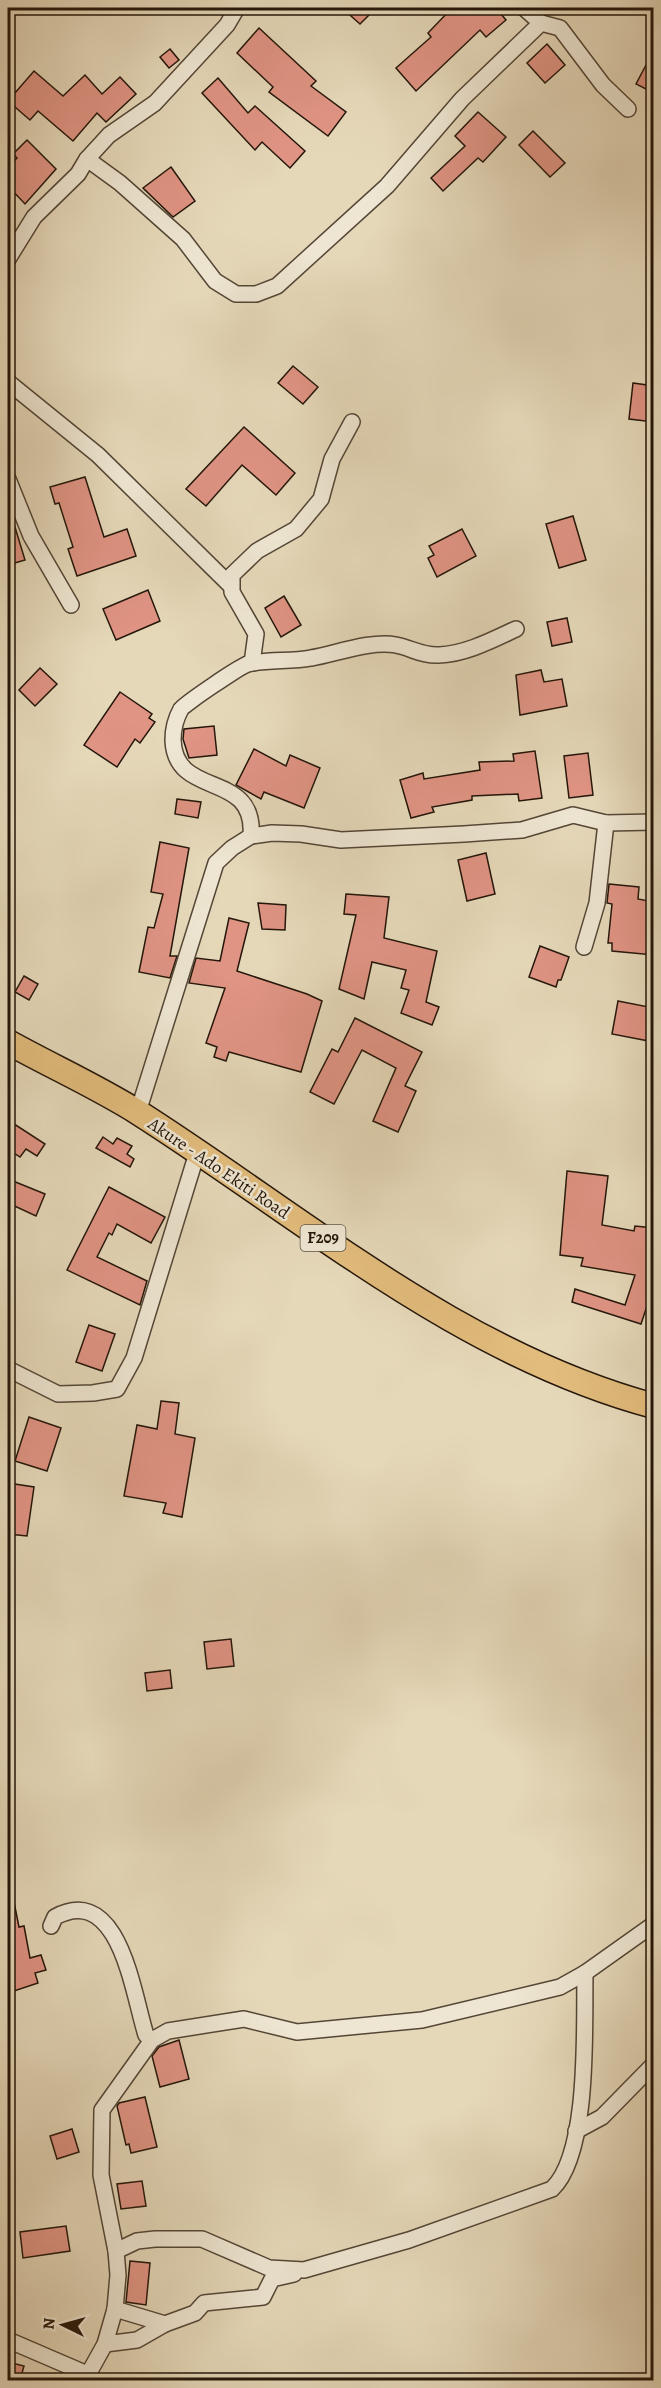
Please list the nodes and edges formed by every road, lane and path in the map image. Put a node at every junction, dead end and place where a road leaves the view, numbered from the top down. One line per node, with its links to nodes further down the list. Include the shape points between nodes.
1 (237, 8): 5 (street, via 227,25 155,104 110,135)
2 (524, 8): 3 (street)
3 (541, 23): 4 (street, via 560,28 603,86); 5 (street, via 462,99 387,186 277,286 256,294 237,294 215,280 183,239)
4 (628, 109)
5 (87, 159): 6 (street, via 78,174 34,217)
6 (8, 259)
7 (8, 382): 10 (street, via 98,455)
8 (352, 422): 10 (street, via 332,459 321,499 296,529 257,551 232,575)
9 (8, 479): 11 (street, via 31,536)
10 (231, 586): 13 (street, via 256,634)
11 (71, 605)
12 (516, 629): 13 (street, via 462,652 440,656 418,654 395,645 356,648 309,659)
13 (252, 663): 16 (street, via 182,707 173,741 178,763 200,780 228,789 238,797 252,822)
14 (654, 822): 15 (street)
15 (606, 823): 16 (street, via 573,815 522,830 464,834 341,840 301,834); 17 (street, via 597,903)
16 (250, 836): 19 (street, via 216,863)
17 (584, 947)
18 (8, 1042): 19 (main road, Akure - Ado Ekiti Road / F209)
19 (138, 1112): 20 (main road, Akure - Ado Ekiti Road / F209)
20 (197, 1153): 21 (street, via 134,1358 117,1389 58,1394); 22 (main road, Akure - Ado Ekiti Road / F209, via 461,1327 602,1392)
21 (8, 1369)
22 (654, 1406)
23 (654, 1924): 25 (street)
24 (51, 1926): 26 (street, via 55,1917 72,1911 92,1913 104,1922 116,1936 146,2035)
25 (585, 1973): 26 (street, via 560,1987 422,2020 297,2032 243,2019 168,2031); 28 (street, via 583,2066)
26 (152, 2040): 29 (street, via 108,2099 100,2120 104,2196)
27 (654, 2064): 28 (street, via 602,2117)
28 (576, 2132): 30 (street, via 566,2173 552,2189 409,2240)
29 (116, 2251): 30 (street, via 137,2241 202,2240 269,2268); 31 (street)
30 (304, 2270): 32 (street, via 272,2279 263,2297 204,2303 195,2313)
31 (115, 2309): 32 (street); 34 (street)
32 (165, 2324): 34 (street, via 137,2340)
33 (8, 2340): 35 (street)
34 (105, 2344): 35 (street)
35 (86, 2377)

